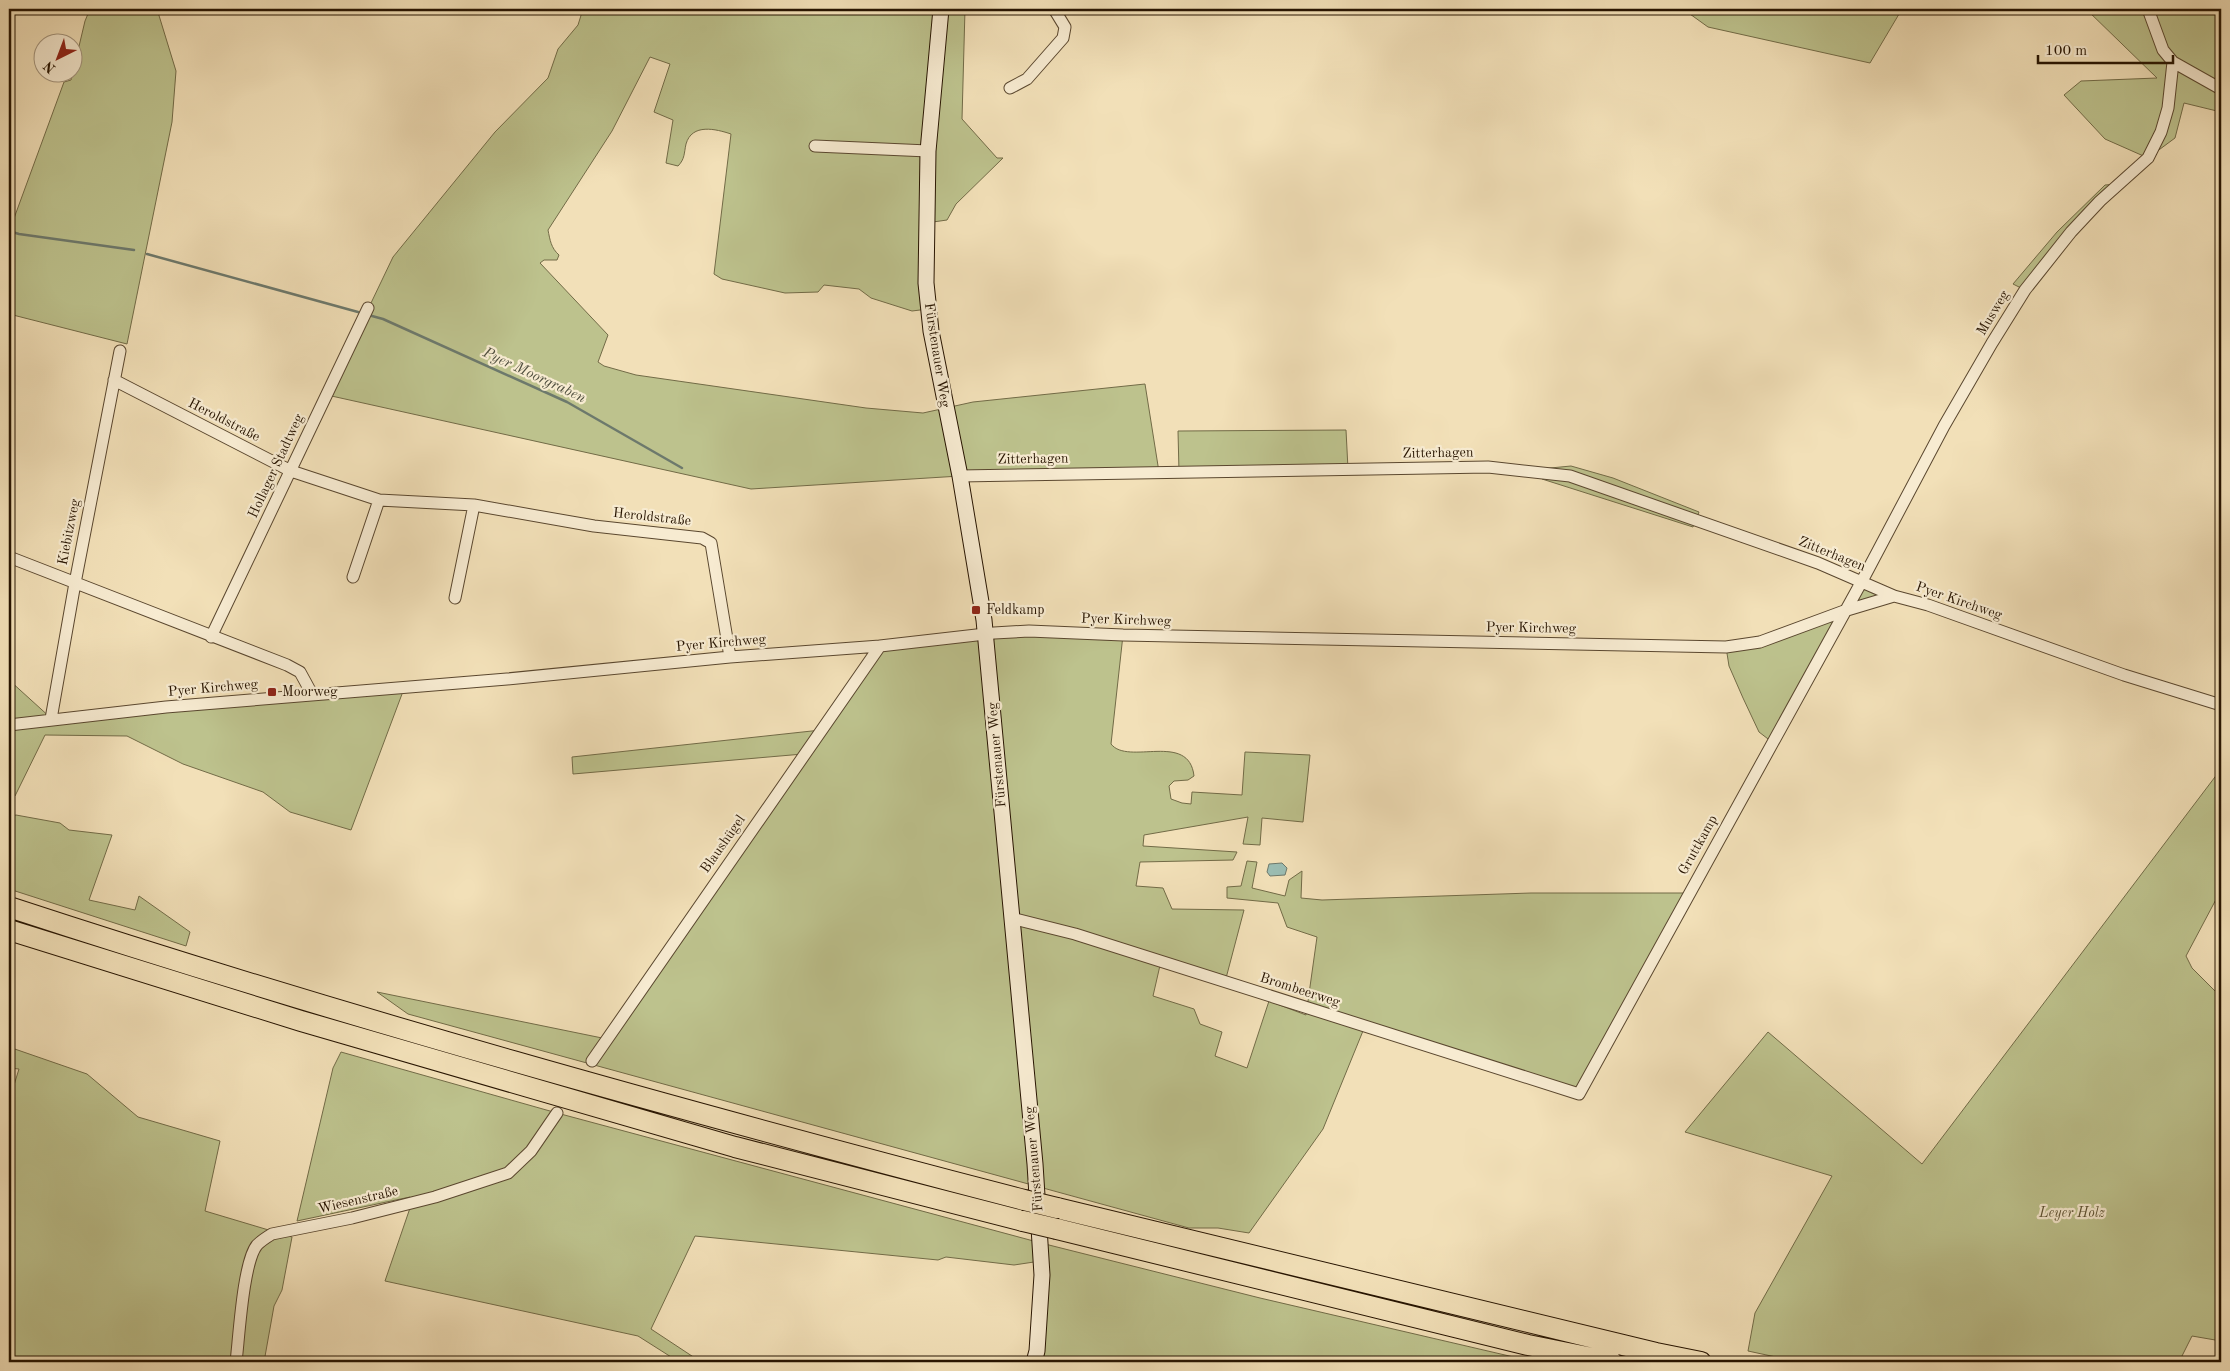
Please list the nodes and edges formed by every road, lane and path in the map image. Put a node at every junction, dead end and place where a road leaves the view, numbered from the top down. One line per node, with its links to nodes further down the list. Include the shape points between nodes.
1 (941, 9): 8 (street, Fürstenauer Weg)
2 (1054, 9): 5 (street, via 1065,27 1063,38 1027,79)
3 (2148, 9): 4 (street, via 2163,50)
4 (2172, 62): 6 (street); 18 (street, Musweg, via 2168,108 2148,158 2071,232 2025,290 1944,426)
5 (1010, 88)
6 (2221, 89)
7 (815, 146): 8 (street)
8 (928, 151): 13 (street, Fürstenauer Weg, via 928,309)
9 (368, 308): 12 (street, Hollager Stadtweg)
10 (120, 350): 11 (street, Kiebitzweg)
11 (114, 380): 12 (street, Heroldstraße); 19 (street, Kiebitzweg)
12 (291, 471): 14 (street, Heroldstraße); 24 (street, Hollager Stadtweg)
13 (960, 476): 18 (street, Zitterhagen, via 1488,467 1570,476); 23 (street, Fürstenauer Weg)
14 (379, 500): 15 (street, Heroldstraße); 17 (street)
15 (474, 505): 21 (street); 26 (street, Heroldstraße, via 594,526 702,538 711,543)
16 (9, 557): 19 (street)
17 (353, 577)
18 (1862, 581): 20 (street, Zitterhagen); 22 (street, Musweg)
19 (75, 583): 24 (street); 29 (street, Kiebitzweg)
20 (1894, 596): 22 (street, Pyer Kirchweg); 28 (street, Pyer Kirchweg)
21 (455, 598)
22 (1844, 611): 23 (street, Pyer Kirchweg, via 1760,642 1726,647 1029,631); 35 (street, Gruttkamp)
23 (986, 634): 25 (street, Pyer Kirchweg); 32 (street, Fürstenauer Weg)
24 (211, 636): 27 (street, via 300,672)
25 (880, 646): 26 (street, Pyer Kirchweg); 34 (street, Blaushügel)
26 (730, 657): 27 (street, Pyer Kirchweg)
27 (312, 694): 29 (street, Pyer Kirchweg)
28 (2221, 705)
29 (52, 719): 30 (street, Pyer Kirchweg)
30 (9, 725)
31 (9, 907): 40 (highway, bridge, via 327,1007 747,1128 1024,1200)
32 (1011, 918): 35 (street, Brombeerweg, via 1075,934); 38 (street, Fürstenauer Weg, via 1035,1164 1042,1276)
33 (9, 930): 39 (highway, bridge, via 301,1022 725,1144 1023,1221 1509,1340)
34 (592, 1060)
35 (1579, 1094)
36 (557, 1113): 37 (street, Wiesenstraße, via 531,1151 508,1173 435,1197 267,1237 256,1246 249,1262)
37 (236, 1362)
38 (1034, 1362)
39 (1612, 1362)
40 (1701, 1362)

